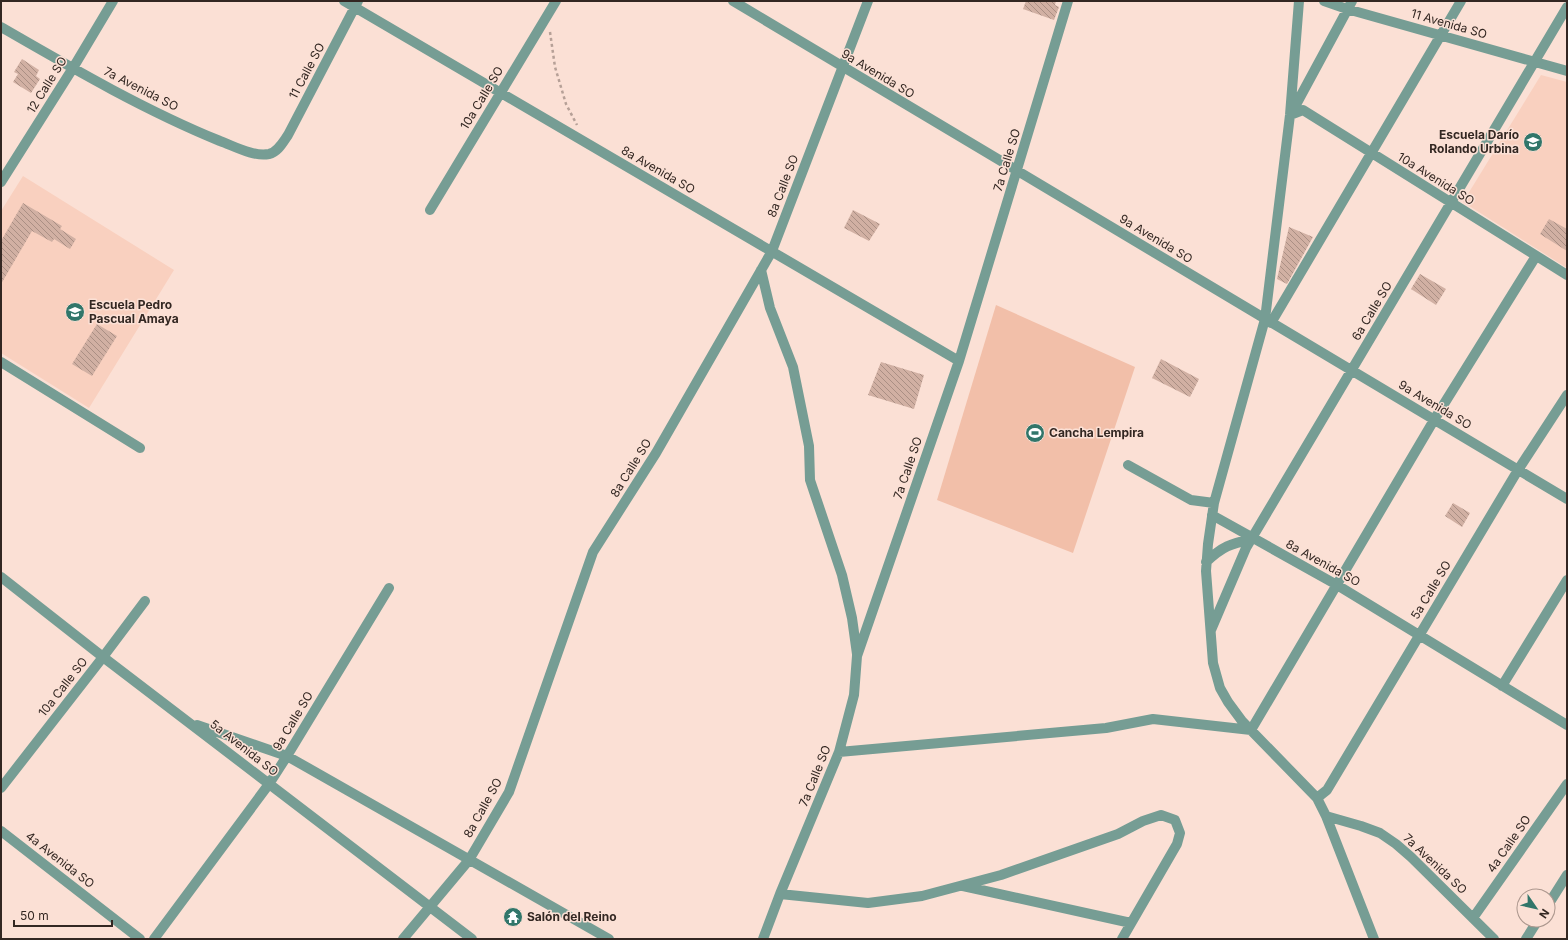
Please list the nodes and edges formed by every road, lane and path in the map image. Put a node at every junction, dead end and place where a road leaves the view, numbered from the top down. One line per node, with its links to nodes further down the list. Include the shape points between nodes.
1 (113, 1): 17 (street, 12 Calle SO)
2 (344, 1): 10 (street, 8a Avenida SO)
3 (556, 1): 13 (street, 10a Calle SO)
4 (732, 1): 18 (street, 9a Avenida SO)
5 (868, 1): 18 (street, 8a Calle SO)
6 (1068, 1): 25 (street, 7a Calle SO)
7 (1299, 1): 21 (street)
8 (1324, 1): 11 (street, 11 Avenida SO)
9 (1461, 1): 15 (street)
10 (356, 4): 20 (street, 8a Avenida SO); 23 (street, 11 Calle SO, via 288,135)
11 (1350, 5): 15 (street, 11 Avenida SO); 21 (street)
12 (1567, 7): 16 (street, 6a Calle SO)
13 (547, 16): 20 (street, 10a Calle SO); 22 (path, via 555,66 566,104)
14 (1, 27): 17 (street, 7a Avenida SO)
15 (1441, 35): 16 (street, 11 Avenida SO); 24 (street)
16 (1535, 62): 19 (street, 11 Avenida SO); 27 (street, 6a Calle SO)
17 (73, 68): 23 (street, 7a Avenida SO, via 193,130 247,152 268,154); 26 (street, 12 Calle SO)
18 (843, 68): 25 (street, 9a Avenida SO); 29 (street, 8a Calle SO)
19 (1567, 71)
20 (500, 92): 22 (street, 8a Avenida SO); 28 (street, 10a Calle SO)
21 (1290, 115): 24 (street, 10a Avenida SO, via 1303,110); 33 (street)
22 (587, 143): 29 (street, 8a Avenida SO)
23 (275, 151)
24 (1371, 153): 27 (street, 10a Avenida SO); 33 (street)
25 (1018, 172): 33 (street, 9a Avenida SO); 34 (street, 7a Calle SO)
26 (1, 182)
27 (1451, 204): 30 (street, 10a Avenida SO); 36 (street, 6a Calle SO)
28 (430, 210)
29 (772, 251): 31 (street, 8a Calle SO); 34 (street, 8a Avenida SO)
30 (1536, 256): 32 (street, 10a Avenida SO); 38 (street)
31 (761, 270): 54 (street, via 770,308 793,367 809,446 810,480 842,575 852,618); 68 (street, 8a Calle SO, via 656,453 593,552 509,792)
32 (1567, 275)
33 (1268, 321): 36 (street, 9a Avenida SO); 43 (street)
34 (959, 361): 54 (street, 7a Calle SO)
35 (1, 362): 39 (street)
36 (1352, 371): 38 (street, 9a Avenida SO); 45 (street, 6a Calle SO)
37 (1567, 395): 41 (street, 5a Calle SO)
38 (1434, 420): 41 (street, 9a Avenida SO); 49 (street)
39 (140, 448)
40 (1128, 465): 43 (street, via 1192,500)
41 (1518, 470): 42 (street, 9a Avenida SO); 53 (street, 5a Calle SO)
42 (1567, 499)
43 (1214, 503): 44 (street)
44 (1212, 515): 45 (street, 8a Avenida SO); 46 (street)
45 (1252, 539): 46 (street, via 1230,544); 49 (street, 8a Avenida SO); 52 (street, 6a Calle SO)
46 (1206, 562): 52 (street)
47 (1, 577): 55 (street, 5a Avenida SO)
48 (1567, 580): 56 (street)
49 (1337, 585): 53 (street, 8a Avenida SO); 59 (street)
50 (389, 588): 61 (street, 9a Calle SO)
51 (145, 602): 55 (street, 10a Calle SO)
52 (1209, 633): 59 (street, via 1220,688)
53 (1420, 635): 56 (street, 8a Avenida SO); 65 (street, 5a Calle SO, via 1327,790)
54 (857, 656): 60 (street, 7a Calle SO, via 854,695)
55 (103, 657): 57 (street, 5a Avenida SO); 64 (street, 10a Calle SO)
56 (1502, 686): 58 (street, 8a Avenida SO)
57 (187, 721): 61 (street); 62 (street, 5a Avenida SO)
58 (1567, 726)
59 (1251, 730): 60 (street, via 1153,719 1106,728); 65 (street)
60 (839, 752): 72 (street, 7a Calle SO)
61 (287, 756): 62 (street, 9a Calle SO); 68 (street)
62 (269, 784): 73 (street, 5a Avenida SO); 78 (street, 9a Calle SO)
63 (1567, 784): 74 (street, 4a Calle SO)
64 (1, 788)
65 (1317, 798): 66 (street)
66 (1326, 816): 74 (street, 7a Avenida SO, via 1380,833 1411,857); 84 (street)
67 (1, 831): 77 (street, 4a Avenida SO)
68 (469, 860): 73 (street, 8a Calle SO); 81 (street)
69 (1567, 875): 71 (street)
70 (960, 886): 72 (street, via 922,896 868,903); 75 (street); 75 (street, via 1001,875 1118,834 1161,815 1175,820 1180,833 1177,844)
71 (1556, 892)
72 (780, 894): 82 (street, 7a Calle SO)
73 (430, 908): 79 (street, 8a Calle SO); 80 (street, 5a Avenida SO)
74 (1472, 918): 85 (street, 7a Avenida SO)
75 (1131, 923): 83 (street)
76 (1533, 928): 86 (street)
77 (140, 939)
78 (154, 939)
79 (403, 939)
80 (472, 939)
81 (609, 939)
82 (763, 939)
83 (1122, 939)
84 (1374, 939)
85 (1494, 939)
86 (1526, 939)

